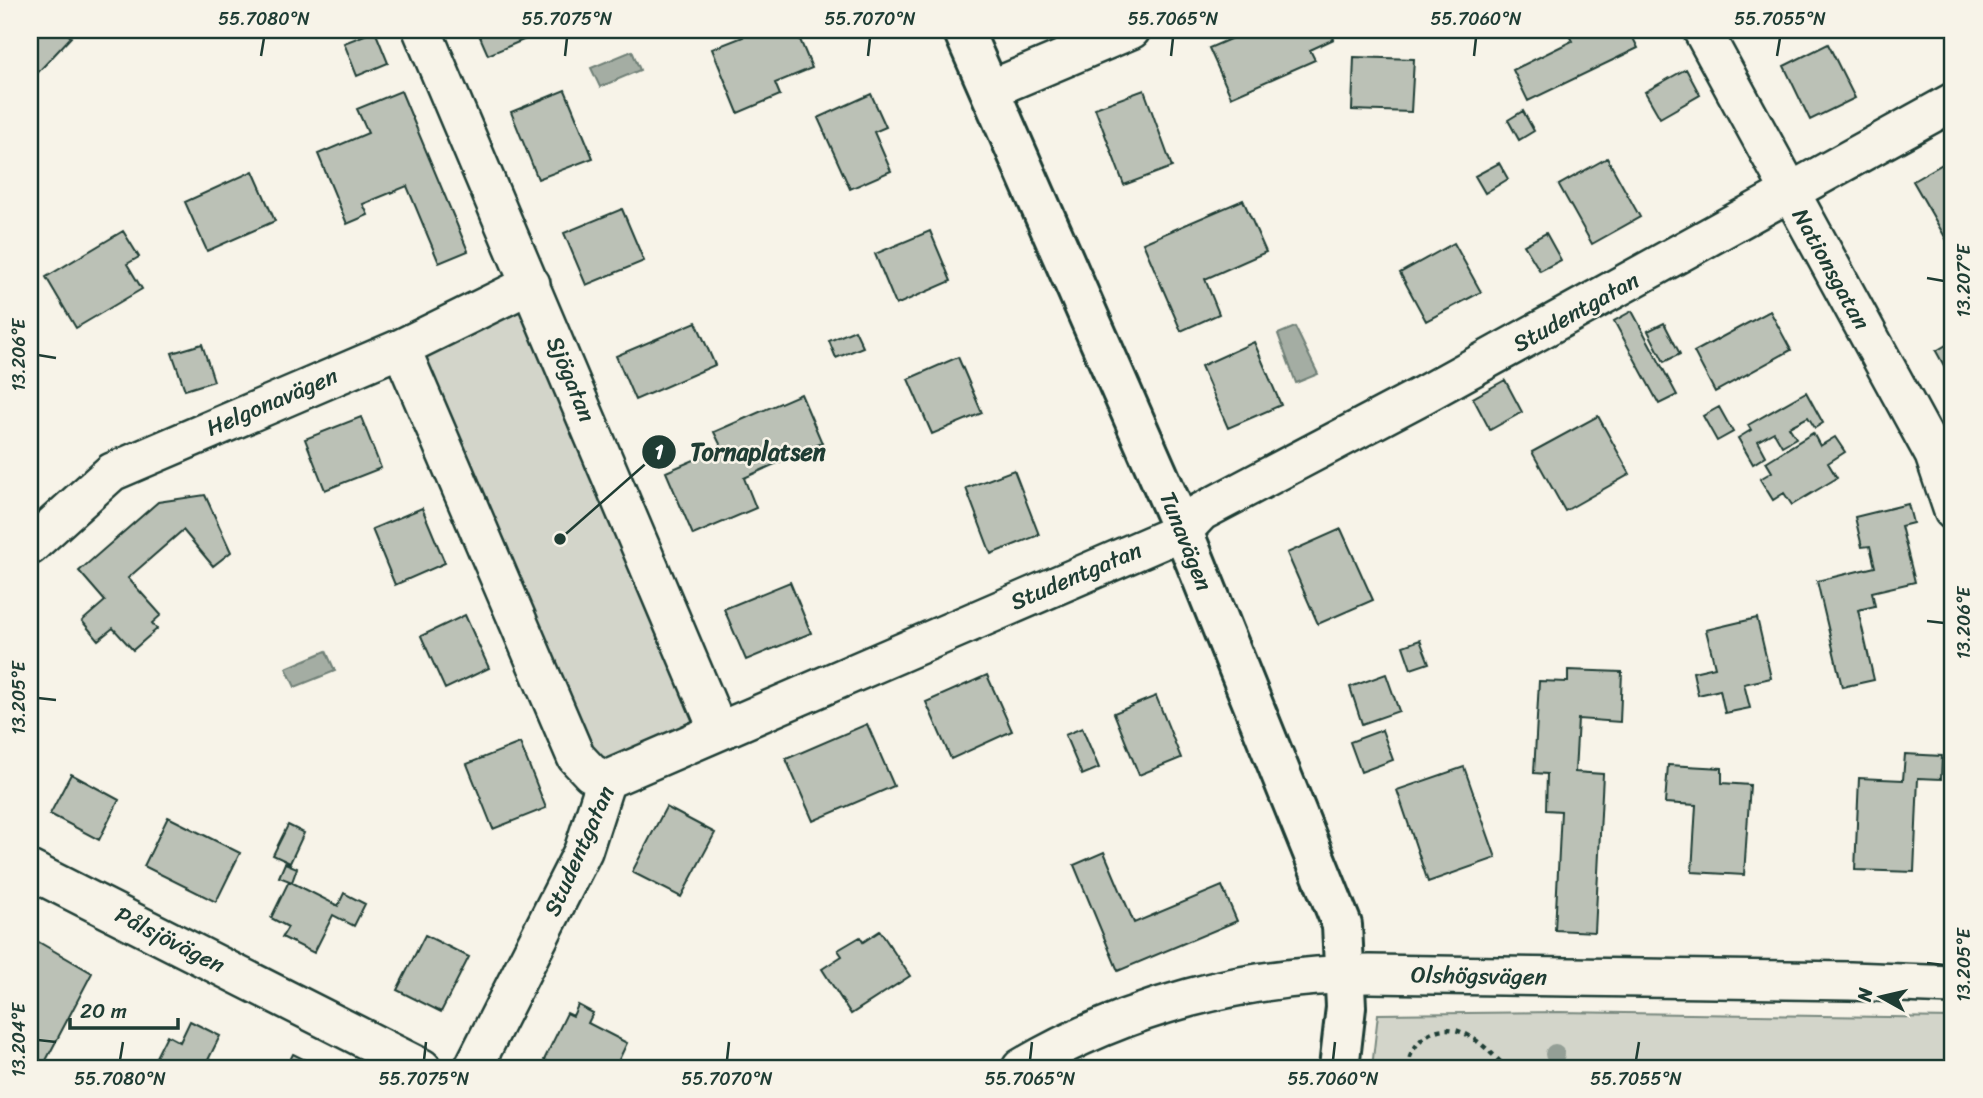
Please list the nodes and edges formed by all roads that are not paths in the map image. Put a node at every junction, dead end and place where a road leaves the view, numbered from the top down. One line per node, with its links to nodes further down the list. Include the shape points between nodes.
1 (422, 30): 8 (street, Sjögatan)
2 (963, 30): 5 (street, Tunavägen)
3 (1131, 30): 5 (street)
4 (1702, 30): 7 (street, Nationsgatan)
5 (989, 90): 11 (street, Tunavägen)
6 (1953, 102): 7 (street, Studentgatan)
7 (1789, 194): 10 (street, Nationsgatan, via 1934,455); 11 (street, Studentgatan, via 1423,396 1201,512)
8 (531, 284): 9 (street, Helgonavägen); 13 (street, Sjögatan)
9 (401, 348): 12 (street, Helgonavägen, via 112,472); 14 (street, via 576,757 590,773)
10 (1953, 510)
11 (1183, 531): 13 (street, Studentgatan); 16 (street, Tunavägen, via 1342,925)
12 (30, 546)
13 (718, 730): 14 (street, Studentgatan)
14 (606, 780): 19 (street, Studentgatan, via 583,852)
15 (30, 870): 18 (street, Pålsjövägen)
16 (1346, 974): 17 (street, Olshögsvägen); 20 (street, Olshögsvägen, via 1190,996 1123,1017); 21 (street, Tunavägen)
17 (1953, 985)
18 (422, 1068)
19 (473, 1068)
20 (1021, 1068)
21 (1339, 1068)

